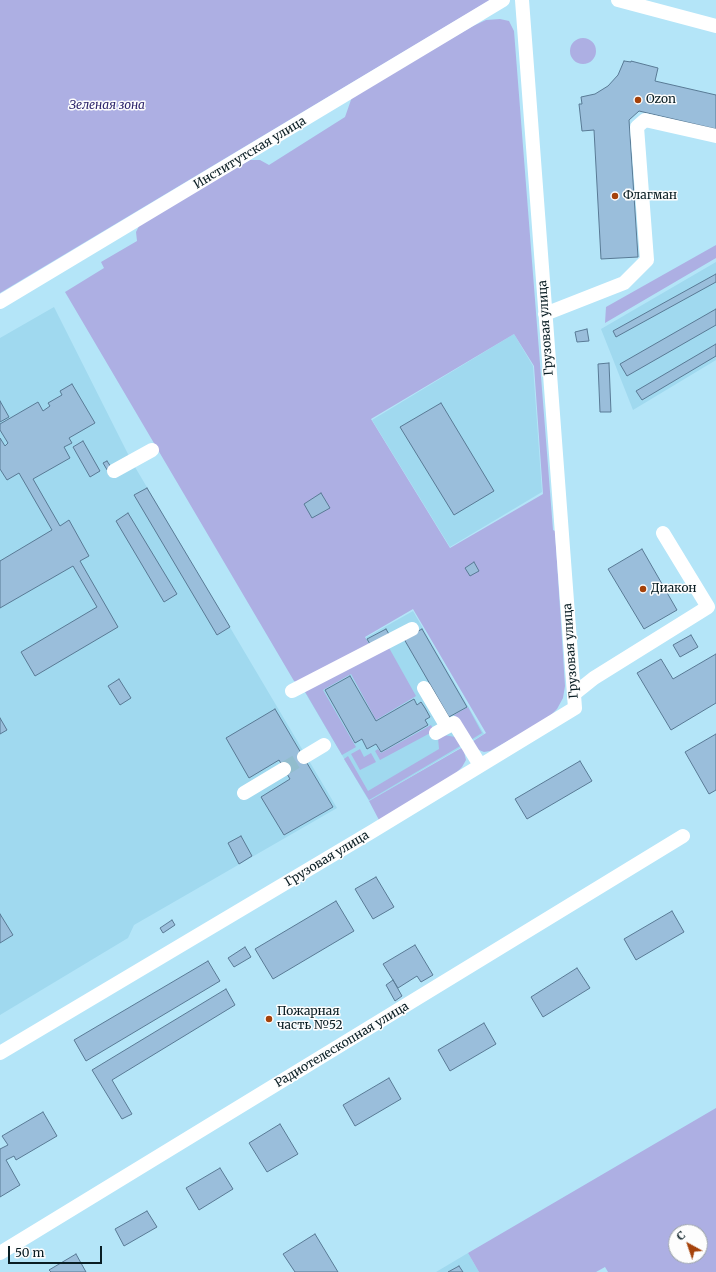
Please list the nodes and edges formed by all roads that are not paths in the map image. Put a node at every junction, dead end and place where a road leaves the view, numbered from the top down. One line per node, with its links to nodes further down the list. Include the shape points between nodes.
1 (523, 0): 7 (street, Грузовая улица)
2 (618, 0): 4 (street)
3 (502, 1): 6 (street, Институтская улица)
4 (716, 26)
5 (716, 136): 7 (street, via 645,120 637,127 647,260 624,283)
6 (0, 302)
7 (545, 314): 14 (street, Грузовая улица)
8 (152, 450): 9 (street)
9 (114, 471)
10 (664, 533): 14 (street, via 708,607 594,678)
11 (412, 629): 13 (street, via 396,640)
12 (424, 688): 17 (street, via 441,730 454,723)
13 (292, 691)
14 (574, 694): 17 (street, Грузовая улица, via 575,708)
15 (324, 745): 16 (street)
16 (304, 758)
17 (480, 765): 21 (street, Грузовая улица)
18 (284, 769): 19 (street)
19 (244, 793)
20 (683, 836): 22 (street, Радиотелескопная улица)
21 (0, 1053)
22 (0, 1253)

